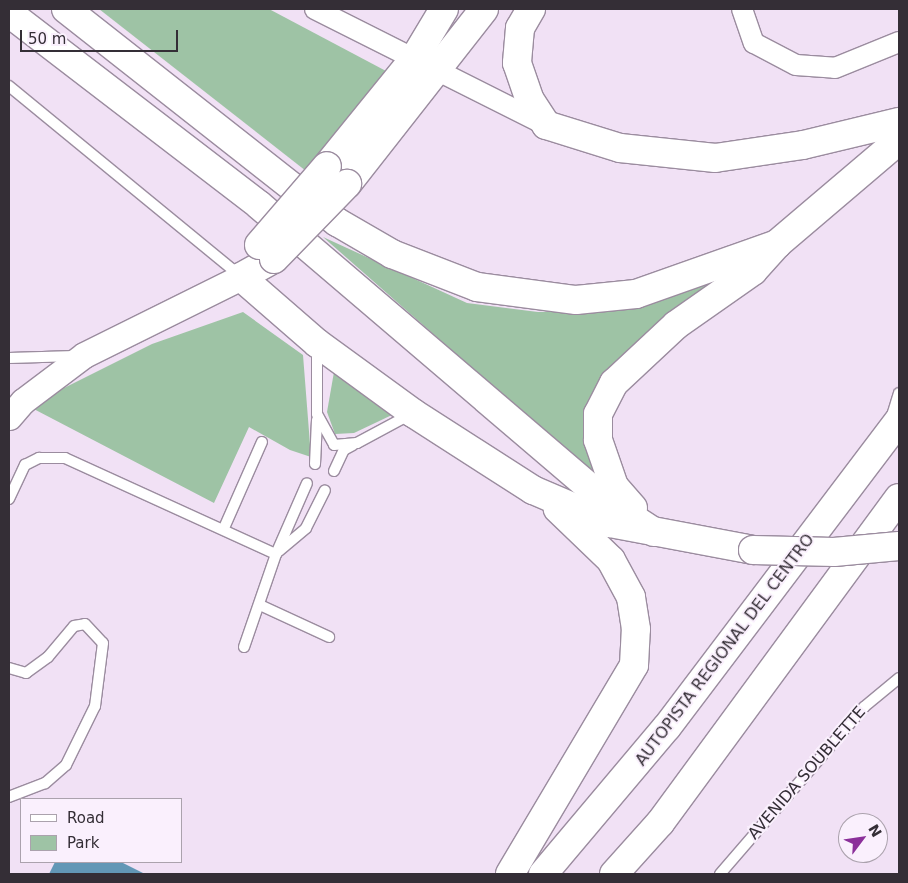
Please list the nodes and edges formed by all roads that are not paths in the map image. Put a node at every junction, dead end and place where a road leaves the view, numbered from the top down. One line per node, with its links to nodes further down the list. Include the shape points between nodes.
1 (66, 9): 14 (main road, via 337,222 392,254 478,287 576,300 636,294)
2 (315, 9): 9 (street)
3 (444, 9): 9 (main road)
4 (484, 9): 9 (main road)
5 (532, 9): 12 (main road, via 520,28 517,63 530,100)
6 (742, 9): 8 (street, via 754,43 796,65 835,68)
7 (9, 12): 35 (main road, via 259,204 602,498)
8 (899, 42)
9 (425, 64): 12 (street); 15 (main road, bridge, via 327,166); 15 (main road, bridge, via 347,184)
10 (9, 86): 16 (lane)
11 (899, 122): 12 (main road, via 803,145 715,158 620,148)
12 (546, 124)
13 (899, 140): 14 (main road)
14 (777, 244): 35 (main road, via 754,271 647,350 605,397 598,414 602,464 614,486)
15 (266, 252): 16 (main road)
16 (241, 277): 17 (main road); 18 (street)
17 (317, 343): 21 (main road); 22 (lane)
18 (84, 355): 19 (lane); 23 (street, via 23,401)
19 (9, 358)
20 (899, 393): 24 (lane)
21 (413, 413): 26 (lane); 31 (main road)
22 (317, 414): 26 (lane, via 334,445); 27 (lane)
23 (9, 417)
24 (892, 430): 45 (main road, AUTOPISTA REGIONAL DEL CENTRO, via 667,728)
25 (262, 442): 34 (lane)
26 (357, 443): 28 (lane, via 344,450)
27 (316, 464)
28 (334, 471)
29 (307, 483): 37 (lane)
30 (325, 490): 37 (lane, via 306,528)
31 (533, 490): 35 (main road, via 610,523); 44 (main road, via 577,524 611,560 631,597 636,629 634,665)
32 (899, 498): 46 (main road, via 660,823)
33 (9, 499): 34 (lane, via 25,465 53,456)
34 (224, 528): 37 (lane)
35 (654, 532): 36 (main road, bridge, via 753,550 834,552)
36 (899, 546)
37 (276, 554): 38 (lane)
38 (262, 606): 39 (lane); 40 (lane)
39 (329, 637)
40 (244, 647)
41 (9, 668): 43 (lane, via 26,674 48,657 74,626 86,624 103,643 95,706 66,765 44,783)
42 (899, 678): 47 (lane, AVENIDA SOUBLETTE, via 864,706)
43 (9, 797)
44 (510, 874)
45 (543, 874)
46 (614, 874)
47 (720, 874)

